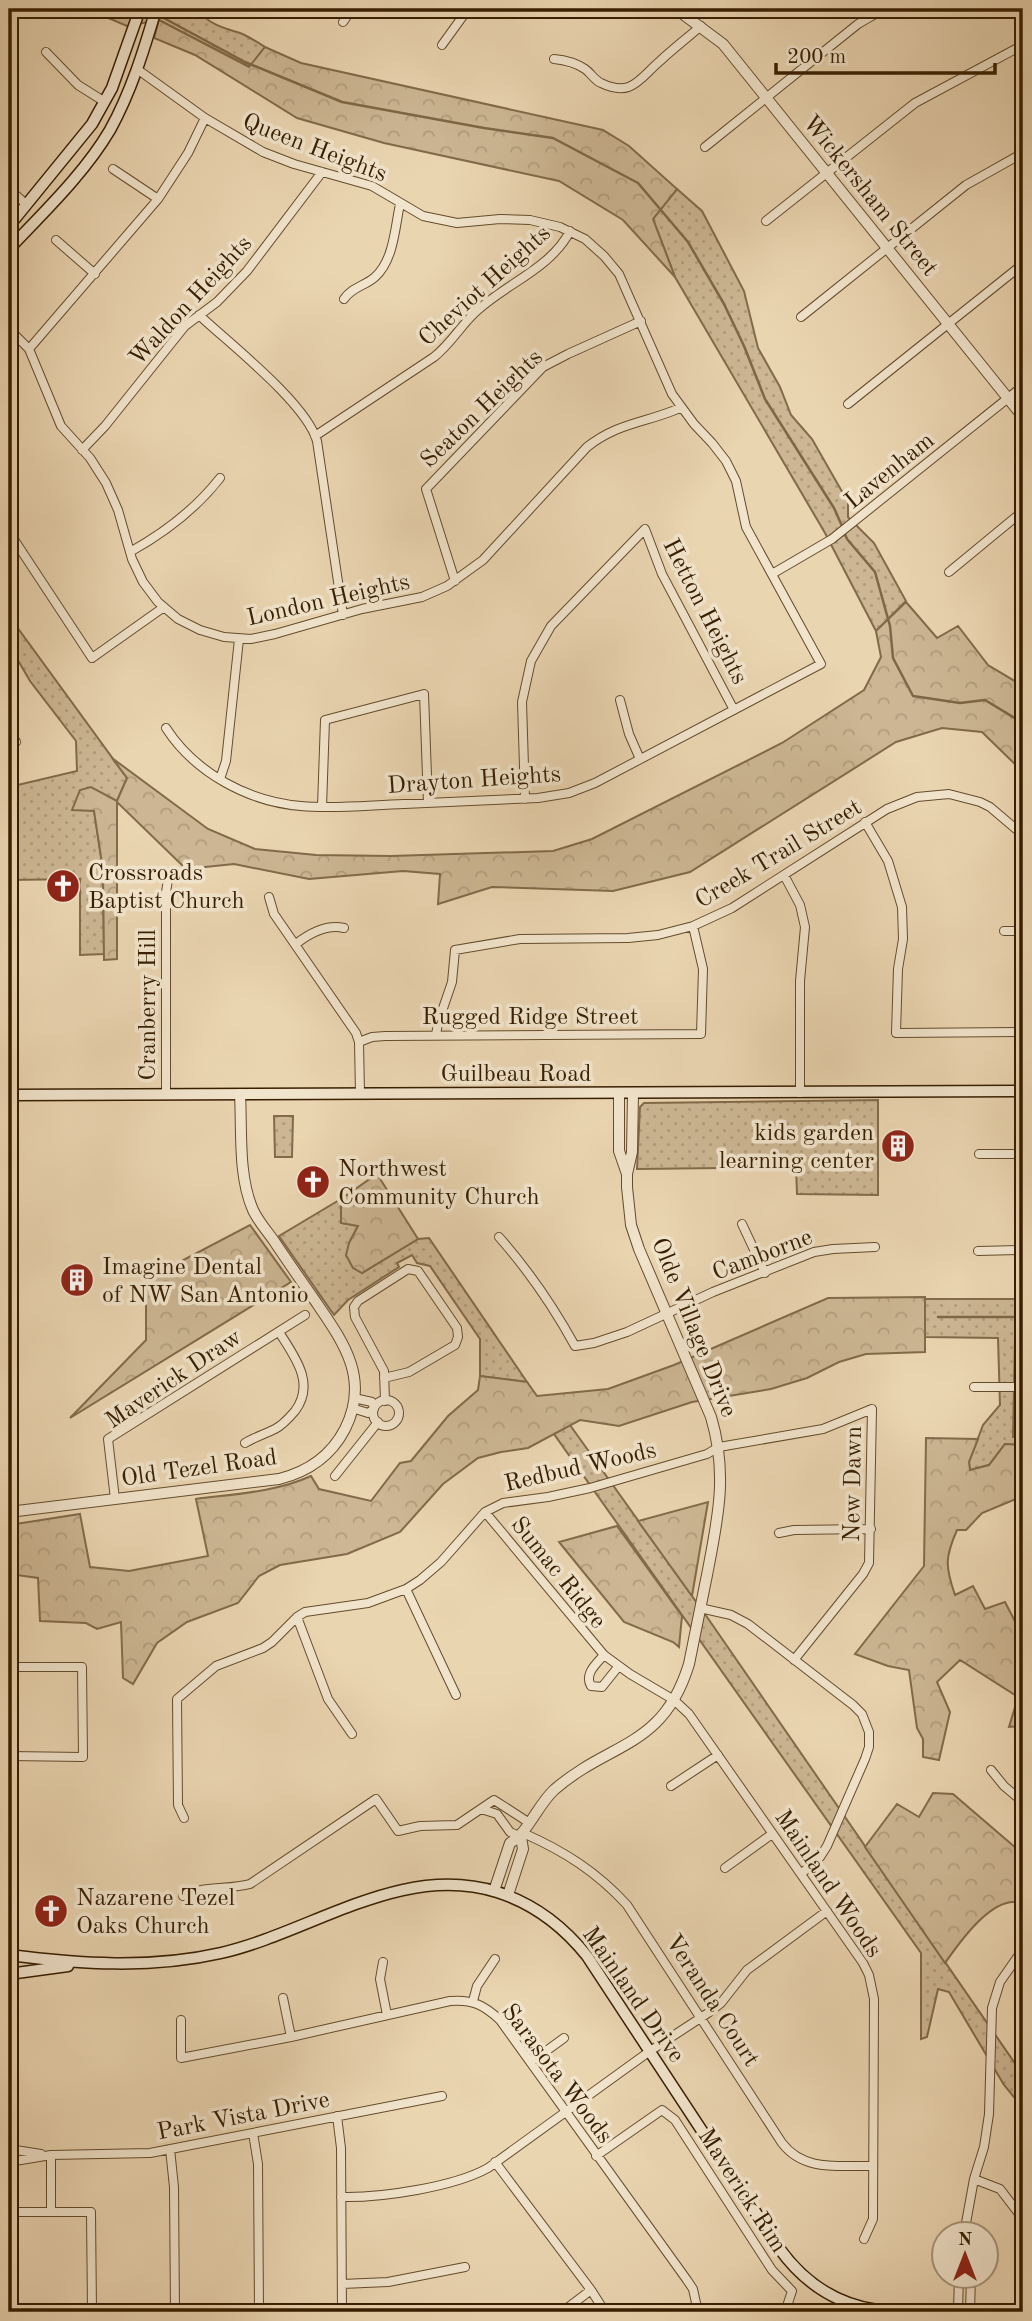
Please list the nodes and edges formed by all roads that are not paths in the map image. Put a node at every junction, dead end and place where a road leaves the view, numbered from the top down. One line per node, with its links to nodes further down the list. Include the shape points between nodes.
1 (141, 9): 6 (street); 15 (main road)
2 (352, 9): 7 (street)
3 (468, 9): 9 (street)
4 (676, 9): 8 (street, Wickersham Street)
5 (884, 9): 14 (street)
6 (155, 11): 13 (main road)
7 (343, 22)
8 (701, 26): 12 (street, via 635,85 624,88 598,82 587,69); 14 (street, Wickersham Street, via 723,44)
9 (442, 45)
10 (1023, 45): 21 (street, via 915,103)
11 (46, 52): 15 (street, via 78,85)
12 (554, 59)
13 (137, 69): 16 (street, Queen Heights); 31 (main road, via 109,131)
14 (765, 97): 17 (street); 21 (street, Wickersham Street)
15 (105, 102): 25 (main road)
16 (205, 118): 20 (street, Queen Heights, via 263,152); 23 (street)
17 (705, 147)
18 (1023, 153): 30 (street, via 972,180)
19 (113, 169): 23 (street)
20 (322, 173): 24 (street, Queen Heights, via 372,186); 35 (street, Waldon Heights, via 247,271)
21 (826, 173): 26 (street); 30 (street, Wickersham Street)
22 (9, 189): 25 (street)
23 (158, 199): 33 (street)
24 (400, 204): 28 (street, Queen Heights, via 445,222 530,220); 34 (street, via 385,265)
25 (27, 205): 27 (main road)
26 (766, 221)
27 (9, 226)
28 (570, 231): 37 (street, Queen Heights, via 604,256 619,274); 46 (street, Cheviot Heights, via 557,252 478,310 435,357)
29 (56, 240): 33 (street)
30 (887, 248): 36 (street); 38 (street, Wickersham Street)
31 (9, 249)
32 (1023, 264): 38 (street)
33 (95, 274): 40 (street)
34 (344, 299)
35 (199, 315): 46 (street, via 287,396); 47 (street, Waldon Heights, via 170,343)
36 (801, 317)
37 (641, 321): 44 (street, Queen Heights); 54 (street, Seaton Heights, via 543,367 426,489)
38 (948, 325): 42 (street, Wickersham Street); 43 (street)
39 (9, 328): 40 (street, London Heights)
40 (29, 349): 47 (street, London Heights, via 61,426)
41 (1023, 386): 42 (street, Lavenham)
42 (1008, 399): 45 (street, Wickersham Street); 53 (street, Lavenham, via 832,539)
43 (848, 404)
44 (680, 408): 53 (street, Queen Heights, via 726,461 736,481 746,527); 54 (street, London Heights, via 621,426 587,447 483,559)
45 (1023, 417)
46 (315, 436): 56 (street)
47 (82, 450): 51 (street, London Heights, via 110,489)
48 (219, 478): 51 (street, via 176,523)
49 (1023, 511): 52 (street)
50 (9, 532): 55 (street, via 92,658)
51 (130, 552): 55 (street, London Heights, via 143,582)
52 (949, 572)
53 (772, 574): 58 (street, Queen Heights)
54 (455, 582): 56 (street, London Heights, via 422,597)
55 (164, 607): 57 (street, London Heights, via 200,630)
56 (343, 615): 57 (street, London Heights)
57 (239, 639): 65 (street, via 226,761)
58 (821, 664): 60 (street, Drayton Heights)
59 (620, 700): 64 (street)
60 (734, 710): 64 (street, Drayton Heights); 66 (street, Hetton Heights, via 662,574 645,529 551,626 534,655 522,702)
61 (166, 728): 65 (street, Drayton Heights, via 189,757)
62 (9, 730): 63 (street)
63 (16, 741)
64 (640, 759): 66 (street, Drayton Heights, via 582,789)
65 (220, 779): 68 (street, Drayton Heights, via 260,798)
66 (525, 799): 67 (street, Drayton Heights)
67 (428, 803): 68 (street, Drayton Heights); 68 (street, via 424,694 325,720)
68 (322, 807)
69 (866, 822): 70 (street, Creek Trail Street, via 906,800 949,794 990,807); 72 (street, Creek Trail Street); 79 (street, via 888,861 902,907 896,1033)
70 (1023, 835)
71 (169, 874): 86 (street, Cranberry Hill)
72 (784, 875): 74 (street, Creek Trail Street); 85 (street, via 800,905 805,927)
73 (269, 897): 78 (street, via 274,915)
74 (693, 926): 80 (street, Creek Trail Street, via 658,935 520,939 455,950 452,982); 80 (street, Rugged Ridge Street, via 703,969 701,1034)
75 (344, 928): 78 (street, via 324,928)
76 (1004, 931): 77 (street)
77 (1023, 931)
78 (296, 944): 81 (street, via 351,1023)
79 (1023, 1032)
80 (436, 1035): 81 (street, Rugged Ridge Street, via 377,1036)
81 (359, 1042): 88 (street)
82 (1023, 1091): 85 (main road, Guilbeau Road)
83 (619, 1093): 84 (main road, Guilbeau Road); 88 (main road, Guilbeau Road); 92 (street, Olde Village Drive, via 619,1151)
84 (633, 1093): 85 (main road, Guilbeau Road); 92 (street, Olde Village Drive)
85 (800, 1093)
86 (166, 1094): 87 (main road, Guilbeau Road); 89 (main road, Guilbeau Road)
87 (240, 1094): 88 (main road, Guilbeau Road); 106 (street, Old Tezel Road, via 244,1171 252,1207 343,1342 353,1369)
88 (360, 1094)
89 (9, 1095)
90 (979, 1154): 91 (street)
91 (1023, 1154)
92 (627, 1174): 100 (street, Olde Village Drive, via 635,1238)
93 (741, 1224): 98 (street)
94 (499, 1237): 100 (street, Camborne, via 526,1268 575,1346)
95 (875, 1247): 98 (street, Camborne, via 823,1250)
96 (1023, 1250): 97 (street)
97 (978, 1251)
98 (765, 1273): 100 (street, Camborne)
99 (305, 1315): 101 (street, Maverick Draw)
100 (667, 1315): 111 (street, Olde Village Drive)
101 (279, 1332): 110 (street, via 303,1373 300,1404 286,1421); 113 (street, Maverick Draw, via 108,1439)
102 (384, 1378): 102 (street, via 354,1307 408,1269 418,1271 457,1328 458,1337 455,1345 409,1372); 105 (street)
103 (974, 1387): 104 (street)
104 (1023, 1387)
105 (385, 1401): 107 (street); 109 (street, via 395,1404 399,1416 391,1425)
106 (353, 1403): 107 (street, via 372,1402); 113 (street, Old Tezel Road, via 346,1427 330,1451 298,1473)
107 (374, 1409): 109 (street)
108 (872, 1409): 111 (street, Redbud Woods, via 823,1429); 116 (street, New Dawn)
109 (378, 1422): 112 (street)
110 (245, 1443)
111 (719, 1447): 115 (street, Redbud Woods, via 626,1479 503,1503); 119 (street, Olde Village Drive, via 720,1506)
112 (335, 1476)
113 (115, 1499): 114 (street, Old Tezel Road)
114 (9, 1512)
115 (485, 1512): 118 (street, Redbud Woods, via 441,1562); 121 (street, Sumac Ridge)
116 (871, 1529): 117 (street); 122 (street, New Dawn, via 867,1569)
117 (779, 1533)
118 (406, 1588): 120 (street, Redbud Woods, via 368,1603 314,1609); 125 (street)
119 (700, 1608): 122 (street, via 740,1619); 126 (street, Olde Village Drive, via 689,1664)
120 (297, 1616): 127 (street, via 328,1699); 134 (street, via 272,1642 216,1666 177,1699 178,1805)
121 (604, 1655): 124 (street, Sumac Ridge); 124 (street, Sumac Ridge, via 589,1674 591,1686 603,1687)
122 (794, 1660): 139 (street, via 862,1714 869,1732 866,1759 825,1850)
123 (9, 1667): 129 (street, via 82,1667 83,1757)
124 (618, 1667): 126 (street, Sumac Ridge)
125 (456, 1695)
126 (674, 1700): 128 (street, Mainland Woods); 135 (street, Olde Village Drive, via 643,1735 554,1790)
127 (352, 1734)
128 (718, 1755): 131 (street); 136 (street, Mainland Woods)
129 (9, 1756)
130 (992, 1770): 132 (street)
131 (671, 1786)
132 (1023, 1802)
133 (481, 1809): 135 (street, via 494,1800); 137 (street, Veranda Court, via 497,1814 506,1828); 142 (street, via 457,1825 398,1831 376,1799 250,1884 202,1888)
134 (184, 1818)
135 (528, 1822): 137 (street, Olde Village Drive)
136 (772, 1834): 138 (street); 139 (street, Mainland Woods)
137 (522, 1835): 140 (street, Olde Village Drive, via 510,1843); 141 (street, Olde Village Drive, via 523,1849); 153 (street, Veranda Court, via 572,1858 614,1891)
138 (725, 1868)
139 (801, 1874): 143 (street, Mainland Woods)
140 (494, 1891): 141 (main road, Mainland Drive); 148 (main road, Mainland Drive, via 457,1884 421,1886 223,1952 167,1962)
141 (508, 1895): 157 (main road, Mainland Drive, via 567,1933)
142 (183, 1896)
143 (827, 1911): 153 (street, via 747,1970 721,2003); 169 (street, Mainland Woods, via 863,1963 872,1987)
144 (9, 1955): 148 (main road, Mainland Drive)
145 (1021, 1955): 170 (street, via 1000,1982 992,2008 989,2114)
146 (495, 1959): 151 (street)
147 (383, 1962): 152 (street, via 380,1979)
148 (92, 1963): 149 (main road, Mainland Drive)
149 (9, 1974)
150 (283, 1998): 155 (street)
151 (472, 2001): 152 (street, Sarasota Woods, via 450,2001); 158 (street, Sarasota Woods, via 500,2020)
152 (387, 2015): 155 (street, Sarasota Woods)
153 (701, 2018): 157 (street); 169 (street, Veranda Court, via 793,2154 815,2165)
154 (181, 2020): 155 (street, Sarasota Woods, via 181,2058)
155 (291, 2037)
156 (564, 2038): 158 (street)
157 (650, 2051): 160 (street); 190 (main road, Mainland Drive, via 802,2276 834,2298 862,2308)
158 (531, 2062): 160 (street, Sarasota Woods)
159 (442, 2096): 161 (street, Park Vista Drive)
160 (566, 2110): 166 (street, Sarasota Woods); 168 (street)
161 (337, 2116): 162 (street, Park Vista Drive); 171 (street)
162 (253, 2133): 164 (street, Park Vista Drive); 184 (street)
163 (9, 2149): 165 (street, Park Vista Drive)
164 (170, 2149): 165 (street, Park Vista Drive, via 137,2155); 183 (street)
165 (51, 2155): 167 (street, Park Vista Drive); 173 (street)
166 (596, 2156): 188 (street, Sarasota Woods, via 693,2289); 189 (street, Maverick Rim, via 662,2110 675,2120 772,2270 792,2291)
167 (9, 2162)
168 (495, 2162): 171 (street, via 456,2180 376,2197); 179 (street)
169 (872, 2166): 176 (street, Mainland Woods, via 873,2219)
170 (974, 2179): 174 (street, via 1000,2189); 175 (street)
171 (341, 2197): 178 (street)
172 (9, 2212): 173 (street)
173 (51, 2212): 182 (street, via 91,2212)
174 (1023, 2218)
175 (968, 2220)
176 (864, 2239)
177 (465, 2267): 178 (street, via 388,2282)
178 (342, 2284): 185 (street)
179 (591, 2290): 186 (street); 187 (street)
180 (962, 2290): 190 (street)
181 (969, 2290): 190 (street)
182 (92, 2312)
183 (175, 2312)
184 (259, 2312)
185 (342, 2312)
186 (562, 2312)
187 (605, 2312)
188 (698, 2312)
189 (785, 2312)
190 (966, 2312)

